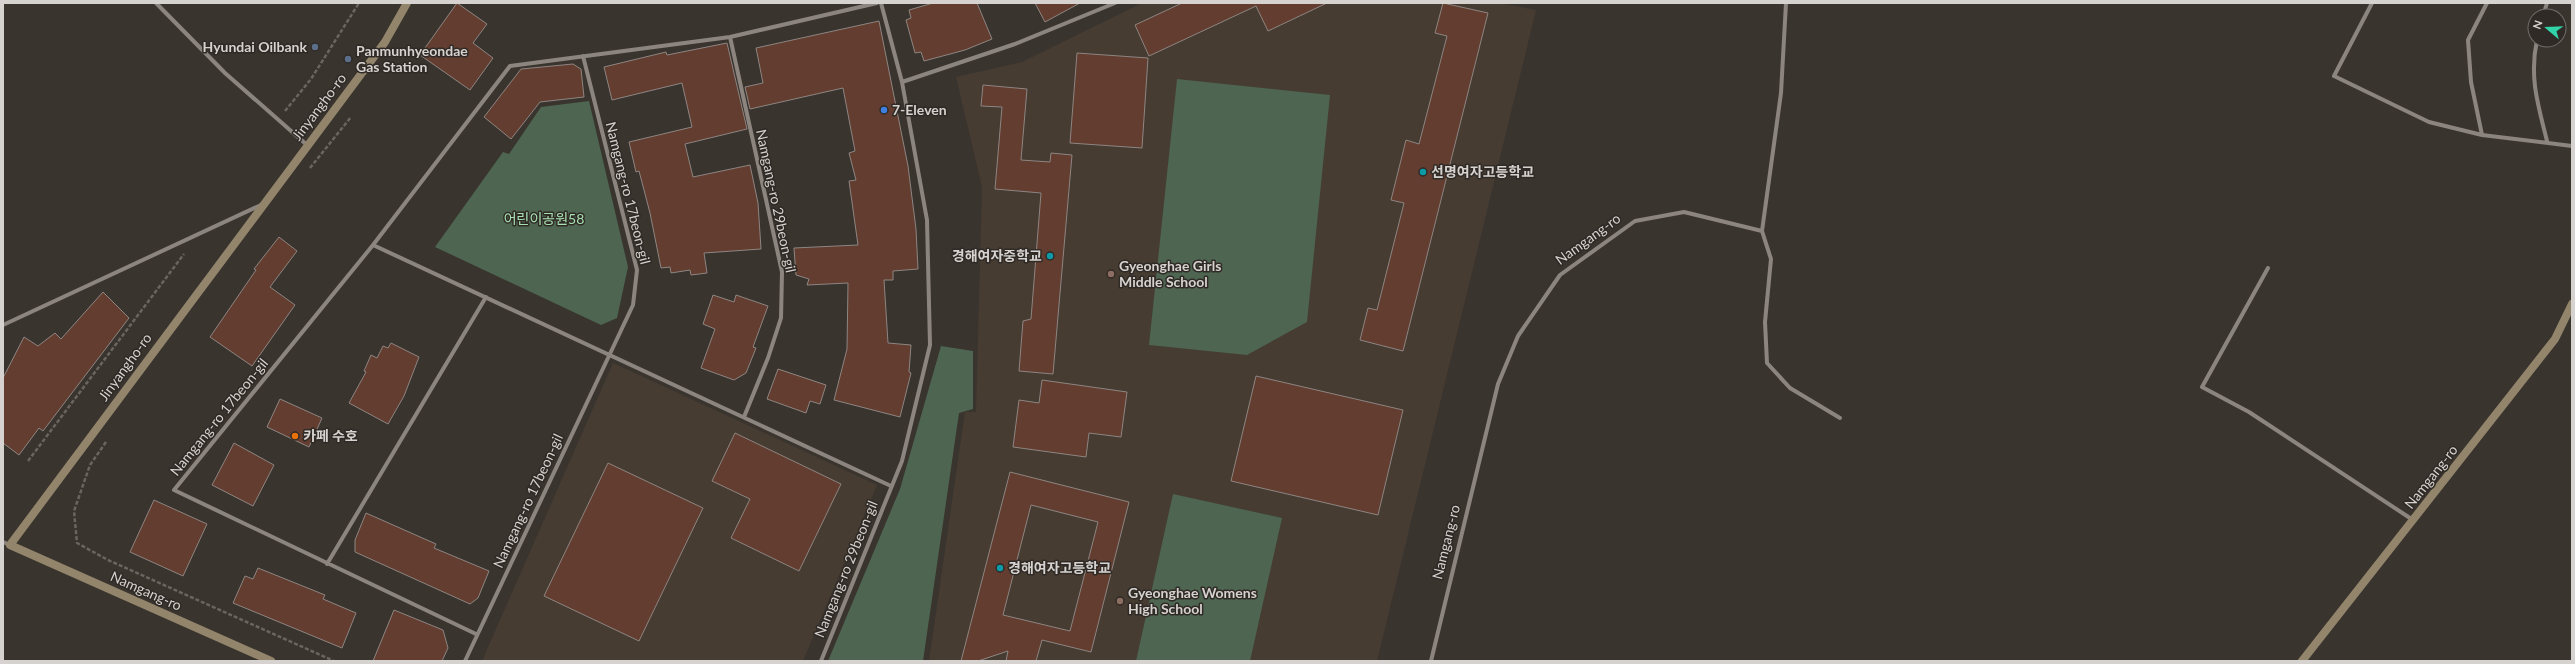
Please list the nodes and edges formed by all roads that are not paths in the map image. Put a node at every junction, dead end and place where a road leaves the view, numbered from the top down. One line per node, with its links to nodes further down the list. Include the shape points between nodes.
1 (156, 3): 15 (street, via 225,73)
2 (407, 3): 15 (street, Jinyangho-ro, via 385,42)
3 (878, 3): 9 (street, Namgang-ro 17beon-gil)
4 (881, 3): 12 (street, Namgang-ro 29beon-gil)
5 (1115, 3): 12 (street, via 1015,44)
6 (1786, 3): 18 (street, via 1781,93)
7 (2372, 3): 13 (street, via 2334,76 2429,122)
8 (2487, 3): 13 (street, via 2468,40 2471,82)
9 (730, 37): 11 (street, Namgang-ro 17beon-gil); 25 (street, Namgang-ro 29beon-gil, via 782,272 781,318)
10 (2535, 48): 14 (street, via 2533,82)
11 (583, 56): 19 (street, Namgang-ro 17beon-gil, via 510,66); 24 (street, Namgang-ro 17beon-gil, via 637,270 633,305)
12 (902, 82): 27 (street, Namgang-ro 29beon-gil, via 927,220 930,345 902,461)
13 (2482, 135): 14 (street)
14 (2547, 141): 16 (street)
15 (307, 144): 17 (street, Jinyangho-ro)
16 (2572, 146)
17 (261, 205): 23 (street, Jinyangho-ro); 29 (street, Jinyangho-ro)
18 (1762, 230): 26 (street, via 1771,259 1765,322 1767,363 1790,388); 35 (street, Namgang-ro, via 1684,212 1635,221 1560,275 1518,336 1498,384)
19 (372, 245): 21 (street); 30 (street, Namgang-ro 17beon-gil, via 174,490)
20 (2268, 268): 28 (street, via 2202,387 2249,412)
21 (486, 297): 24 (street); 30 (street)
22 (2572, 304): 28 (street, Namgang-ro, via 2555,340)
23 (3, 325)
24 (610, 356): 25 (street); 31 (street, Namgang-ro 17beon-gil)
25 (744, 417): 27 (street, Namgang-ro 29beon-gil)
26 (1840, 418)
27 (891, 486): 34 (street, Namgang-ro 29beon-gil)
28 (2414, 521): 36 (street, Namgang-ro)
29 (7, 543): 32 (street, Namgang-ro)
30 (327, 564): 31 (street, Namgang-ro 17beon-gil)
31 (476, 634): 33 (street, Namgang-ro 17beon-gil)
32 (271, 661)
33 (464, 661)
34 (821, 661)
35 (1431, 661)
36 (2302, 661)

